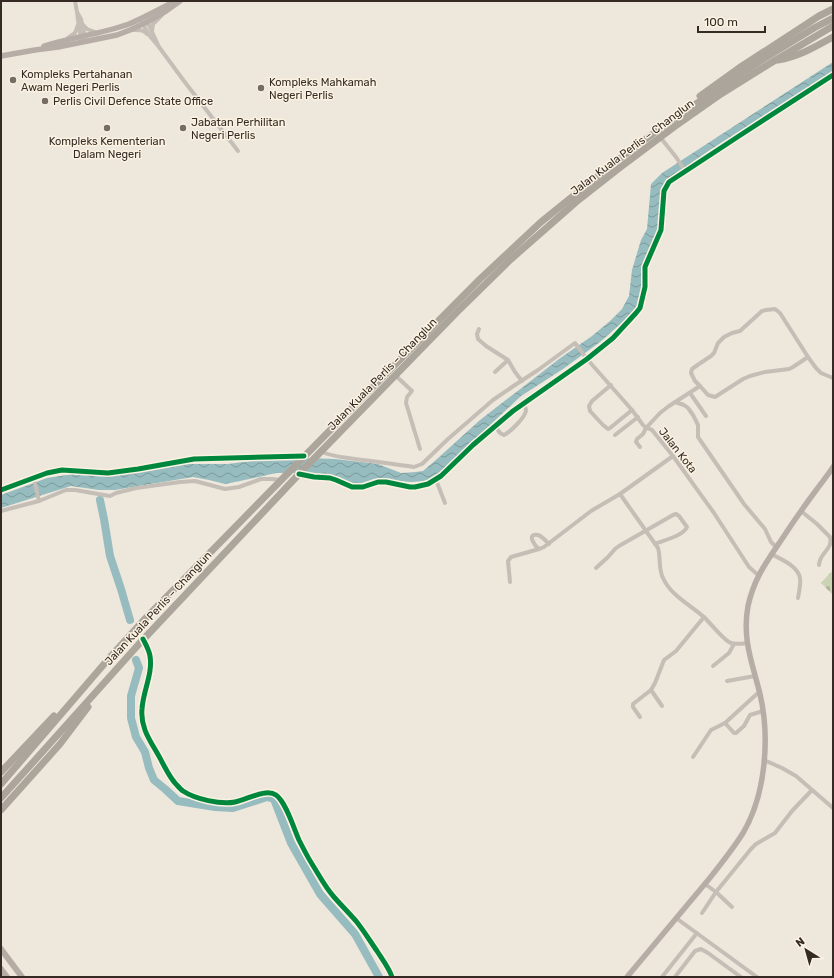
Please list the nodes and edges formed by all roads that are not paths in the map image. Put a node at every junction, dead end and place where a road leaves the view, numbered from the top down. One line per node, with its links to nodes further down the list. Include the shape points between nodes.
1 (75, 1): 8 (street)
2 (176, 1): 7 (main road)
3 (180, 1): 5 (main road)
4 (833, 9): 20 (highway, via 703,93)
5 (166, 11): 7 (main road); 12 (street, via 153,24)
6 (833, 18): 20 (highway, Jalan Kuala Perlis – Changlun, via 765,58)
7 (144, 21): 10 (main road); 11 (main road); 12 (street)
8 (80, 23): 11 (street, via 87,29); 14 (street); 15 (street, via 72,36)
9 (833, 26): 18 (highway, Jalan Kuala Perlis – Changlun)
10 (130, 30): 12 (street, via 142,30); 14 (main road)
11 (99, 33): 14 (main road)
12 (151, 34): 22 (street)
13 (833, 37): 18 (highway, via 803,53)
14 (83, 39): 15 (main road); 16 (main road, via 58,47)
15 (58, 42): 16 (main road)
16 (35, 50): 17 (main road)
17 (1, 56)
18 (774, 60): 21 (highway, Jalan Kuala Perlis – Changlun)
19 (833, 75): 23 (street)
20 (669, 122): 47 (highway, Jalan Kuala Perlis – Changlun, via 573,195 510,251)
21 (660, 137): 23 (street); 29 (highway, Jalan Kuala Perlis – Changlun, via 618,168 515,256)
22 (238, 151)
23 (685, 170): 26 (street, via 669,182 664,191 661,230 645,267 645,287 640,308 612,338)
24 (479, 329): 27 (street, via 477,337 481,342)
25 (808, 357): 30 (street, via 821,373); 33 (street, via 793,367 743,379 715,397 708,395); 33 (street, via 780,314 775,309 766,310 740,331 724,337 711,356 692,369 693,377)
26 (587, 359): 31 (street, Jalan Kota, via 576,344); 32 (street, Jalan Kota); 36 (street)
27 (508, 360): 28 (street); 31 (street)
28 (495, 372)
29 (395, 376): 44 (street, via 412,391 406,403); 45 (highway, Jalan Kuala Perlis – Changlun)
30 (833, 378)
31 (522, 381): 45 (street, via 485,407 422,464 408,466)
32 (611, 385): 37 (street, Jalan Kota); 37 (street, via 592,401 590,411 608,429)
33 (700, 386): 34 (street)
34 (690, 392): 35 (street); 38 (street)
35 (675, 402): 41 (street); 62 (street, via 684,405 693,415 698,425 698,437)
36 (523, 404): 40 (street); 40 (street, via 525,413 506,434 502,435)
37 (632, 410): 39 (street, Jalan Kota)
38 (706, 416)
39 (638, 418): 41 (street, Jalan Kota); 42 (street)
40 (496, 426): 52 (street)
41 (646, 428): 43 (street, via 636,442); 46 (street, Jalan Kota, via 652,430)
42 (615, 436)
43 (640, 447)
44 (420, 449)
45 (320, 453): 49 (highway, Jalan Kuala Perlis – Changlun)
46 (673, 456): 54 (street); 67 (street, Jalan Kota, via 749,567)
47 (304, 457): 50 (street, via 194,459 108,473 62,470 47,473); 51 (highway, Jalan Kuala Perlis – Changlun)
48 (833, 467): 58 (main road)
49 (300, 474): 52 (street, via 330,478 352,487 363,487 378,482 415,487); 71 (highway, Jalan Kuala Perlis – Changlun)
50 (34, 480): 53 (street); 55 (street)
51 (281, 480): 55 (street, via 261,479 231,488 196,481 180,482 136,488 110,496 66,490); 75 (highway, Jalan Kuala Perlis – Changlun)
52 (436, 480): 56 (street)
53 (1, 490)
54 (620, 494): 59 (street); 60 (street, via 591,511)
55 (39, 499): 57 (street)
56 (445, 503)
57 (1, 511)
58 (801, 512): 62 (main road); 65 (street, via 830,537 830,544)
59 (646, 531): 61 (street); 61 (street, via 676,514 687,527 676,536); 66 (street, via 614,549)
60 (549, 544): 63 (street); 63 (street, via 538,535 533,537 533,542)
61 (655, 544): 70 (street, via 659,553 660,570 666,584)
62 (776, 547): 64 (main road)
63 (539, 549): 68 (street, via 511,557 508,561)
64 (771, 554): 67 (main road); 69 (street, via 790,564 800,575)
65 (819, 565)
66 (596, 568)
67 (758, 575): 72 (main road, via 748,606)
68 (510, 582)
69 (798, 598)
70 (704, 617): 73 (street, via 728,642); 79 (street, via 676,651 664,660)
71 (141, 641): 74 (highway, Jalan Kuala Perlis – Changlun); 103 (street, via 148,649 150,662 142,720 146,734 170,777 182,791 205,800 230,803 263,793 276,795 282,802 307,857 333,896 365,933)
72 (747, 643): 73 (street); 77 (main road)
73 (734, 644): 76 (street, via 729,653)
74 (128, 657): 90 (highway, Jalan Kuala Perlis – Changlun); 92 (highway, via 60,744)
75 (108, 660): 87 (highway); 88 (highway, Jalan Kuala Perlis – Changlun)
76 (713, 666)
77 (755, 676): 78 (street); 80 (main road)
78 (727, 680)
79 (651, 690): 81 (street); 83 (street, via 633,704)
80 (759, 692): 82 (main road); 84 (street)
81 (662, 706)
82 (763, 711): 84 (street, via 750,715 744,726 736,733); 86 (main road)
83 (640, 717)
84 (725, 723): 85 (street, via 709,731)
85 (693, 757)
86 (764, 760): 89 (street, via 796,776); 93 (main road, via 760,789 746,826)
87 (1, 771)
88 (1, 784)
89 (812, 790): 91 (street); 94 (street, via 776,833 756,844)
90 (1, 798)
91 (833, 808)
92 (1, 810)
93 (705, 884): 94 (street); 97 (main road)
94 (716, 892): 95 (street); 96 (street)
95 (732, 907)
96 (702, 913)
97 (676, 918): 98 (street); 104 (main road)
98 (696, 933): 105 (street); 108 (street)
99 (1, 949): 102 (main road)
100 (1, 969): 101 (main road)
101 (7, 977)
102 (22, 977)
103 (392, 977)
104 (627, 977)
105 (662, 977)
106 (675, 977): 107 (street, via 695,952 701,949)
107 (741, 977)
108 (757, 977)

